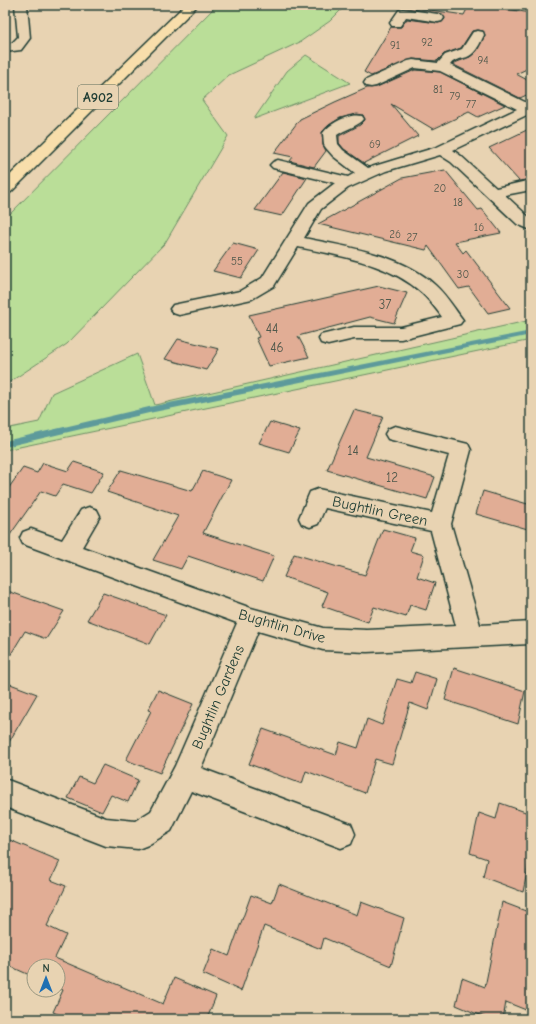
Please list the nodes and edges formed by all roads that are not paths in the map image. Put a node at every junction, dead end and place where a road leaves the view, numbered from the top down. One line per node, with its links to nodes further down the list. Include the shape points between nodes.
1 (21, 5): 7 (street, via 24,38 16,46)
2 (192, 5): 18 (main road, A902)
3 (445, 5): 4 (street, via 436,22 403,12)
4 (396, 23)
5 (478, 35): 8 (street, via 469,50)
6 (448, 44): 8 (street, via 455,45 452,51)
7 (5, 48)
8 (455, 55): 9 (street, via 445,62)
9 (443, 67): 10 (street, via 414,58); 11 (street)
10 (371, 83)
11 (529, 108): 13 (street)
12 (357, 119): 15 (street, via 330,133 331,145 348,162)
13 (442, 150): 15 (street); 19 (street)
14 (278, 165): 16 (street)
15 (366, 174): 16 (street)
16 (350, 182): 21 (street, via 342,185 315,206)
17 (531, 185): 19 (street)
18 (5, 188)
19 (494, 193): 20 (street, via 523,221)
20 (531, 225)
21 (294, 241): 22 (street, via 268,282 246,295); 23 (street, via 369,259 402,271 428,288 454,320 401,333 354,333)
22 (179, 309)
23 (328, 339)
24 (395, 434): 27 (street, Bughtlin Green, via 464,443)
25 (89, 516): 29 (street)
26 (310, 518): 27 (street, Bughtlin Green, via 318,498)
27 (440, 524): 32 (street, Bughtlin Green)
28 (31, 538): 29 (street, Bughtlin Drive)
29 (67, 551): 30 (street, Bughtlin Drive)
30 (251, 618): 32 (street, Bughtlin Drive, via 323,639 367,641); 33 (street, Bughtlin Gardens)
31 (531, 633): 32 (street, Bughtlin Drive)
32 (471, 636)
33 (185, 775): 34 (street, Bughtlin Gardens, via 161,821 138,836 106,832); 35 (street)
34 (5, 794)
35 (341, 834)

